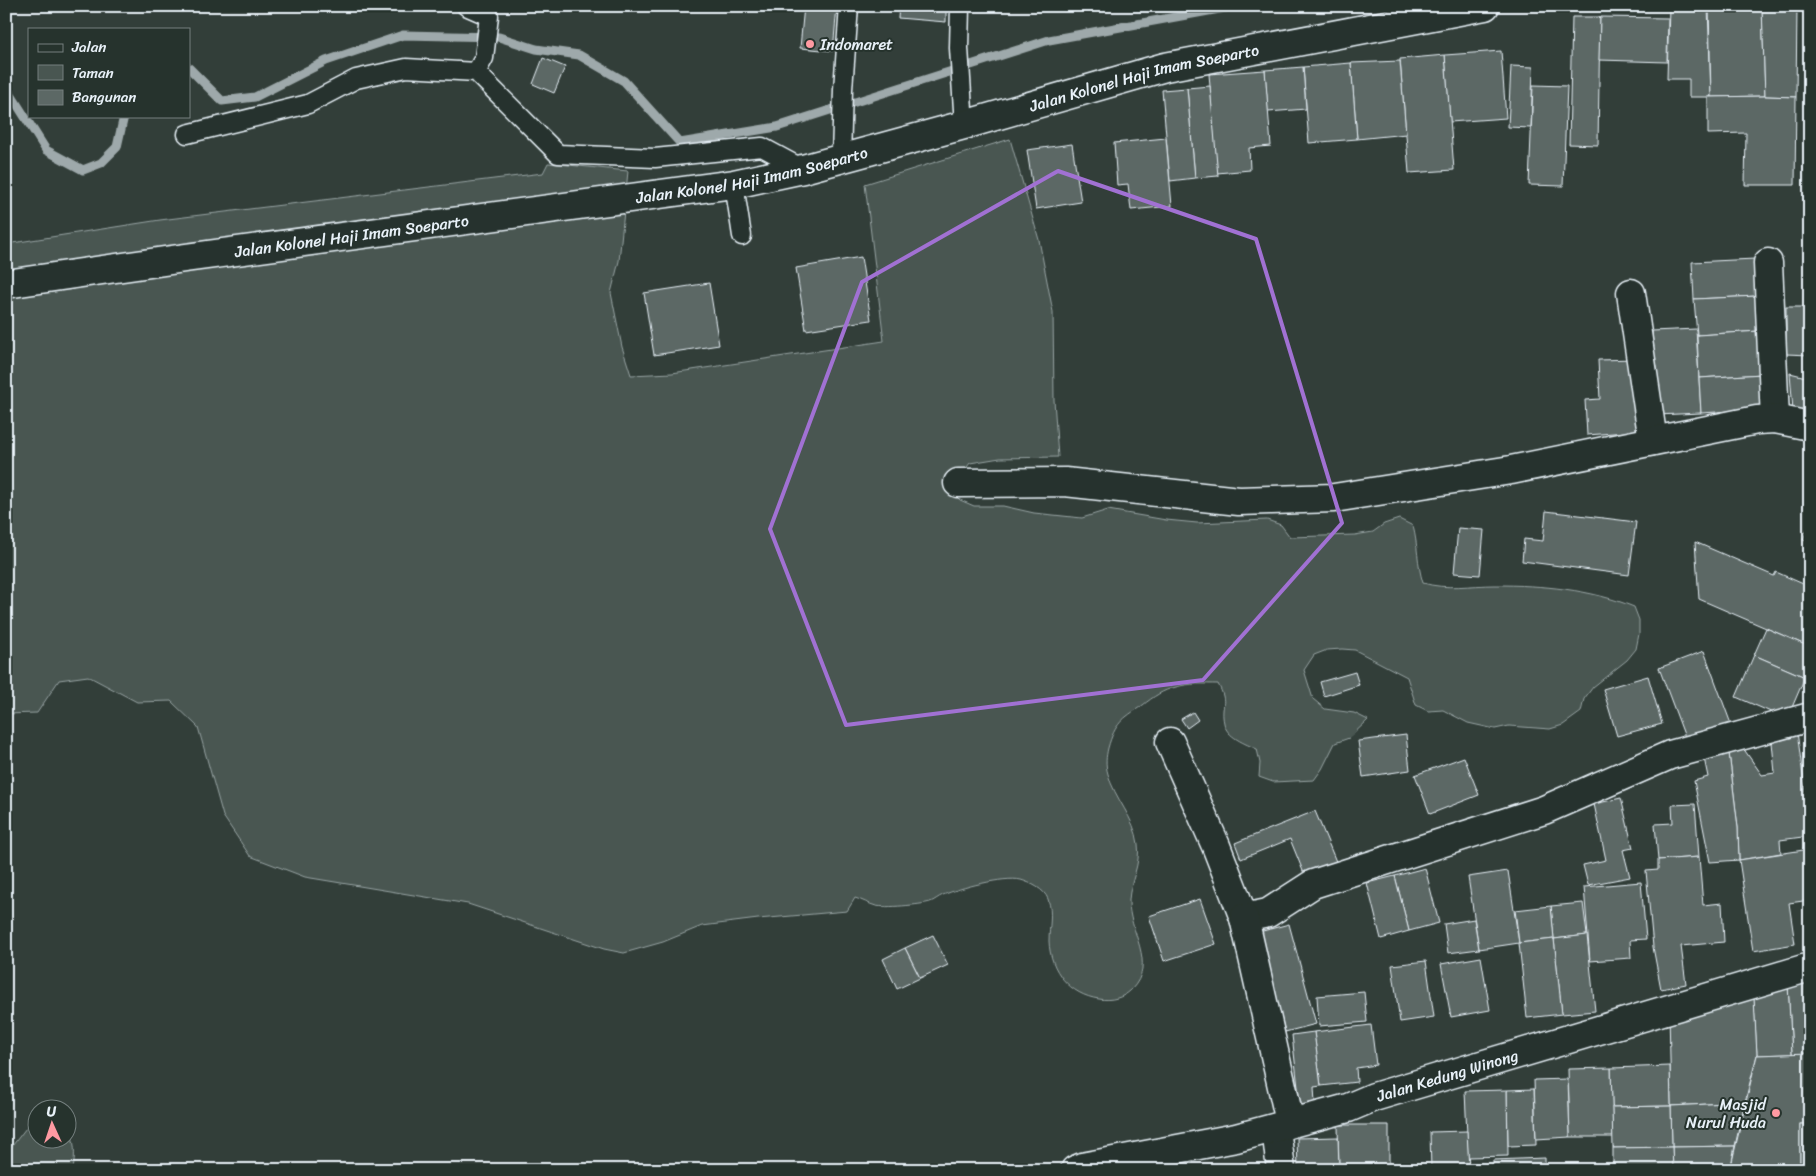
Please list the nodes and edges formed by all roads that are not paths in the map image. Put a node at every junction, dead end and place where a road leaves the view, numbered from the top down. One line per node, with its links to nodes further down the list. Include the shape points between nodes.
1 (466, 6): 5 (lane, via 489,16 484,58)
2 (849, 6): 8 (lane)
3 (960, 6): 6 (lane)
4 (1485, 6): 6 (street, Jalan Kolonel Haji Imam Soeparto, via 1165,67)
5 (476, 72): 7 (lane, via 406,68 356,79 308,104); 9 (lane, via 558,154 655,158 762,147)
6 (964, 125): 8 (street, Jalan Kolonel Haji Imam Soeparto)
7 (187, 134)
8 (841, 158): 9 (street, Jalan Kolonel Haji Imam Soeparto)
9 (803, 169): 10 (street, Jalan Kolonel Haji Imam Soeparto)
10 (734, 184): 11 (lane); 13 (street, Jalan Kolonel Haji Imam Soeparto)
11 (742, 236)
12 (1768, 263): 15 (street)
13 (6, 284)
14 (1631, 293): 17 (street)
15 (1775, 419): 16 (street); 17 (street, via 1728,424)
16 (1810, 426)
17 (1653, 441): 18 (street, via 1511,470 1334,498 1239,501 1065,482)
18 (958, 483)
19 (1810, 717): 21 (street, via 1670,755 1544,810 1313,884 1268,913)
20 (1170, 742): 21 (street)
21 (1244, 918): 23 (street)
22 (1810, 967): 23 (street, Jalan Kedung Winong)
23 (1283, 1125): 24 (street, Jalan Kedung Winong, via 1236,1138); 25 (street)
24 (1078, 1168)
25 (1281, 1170)

